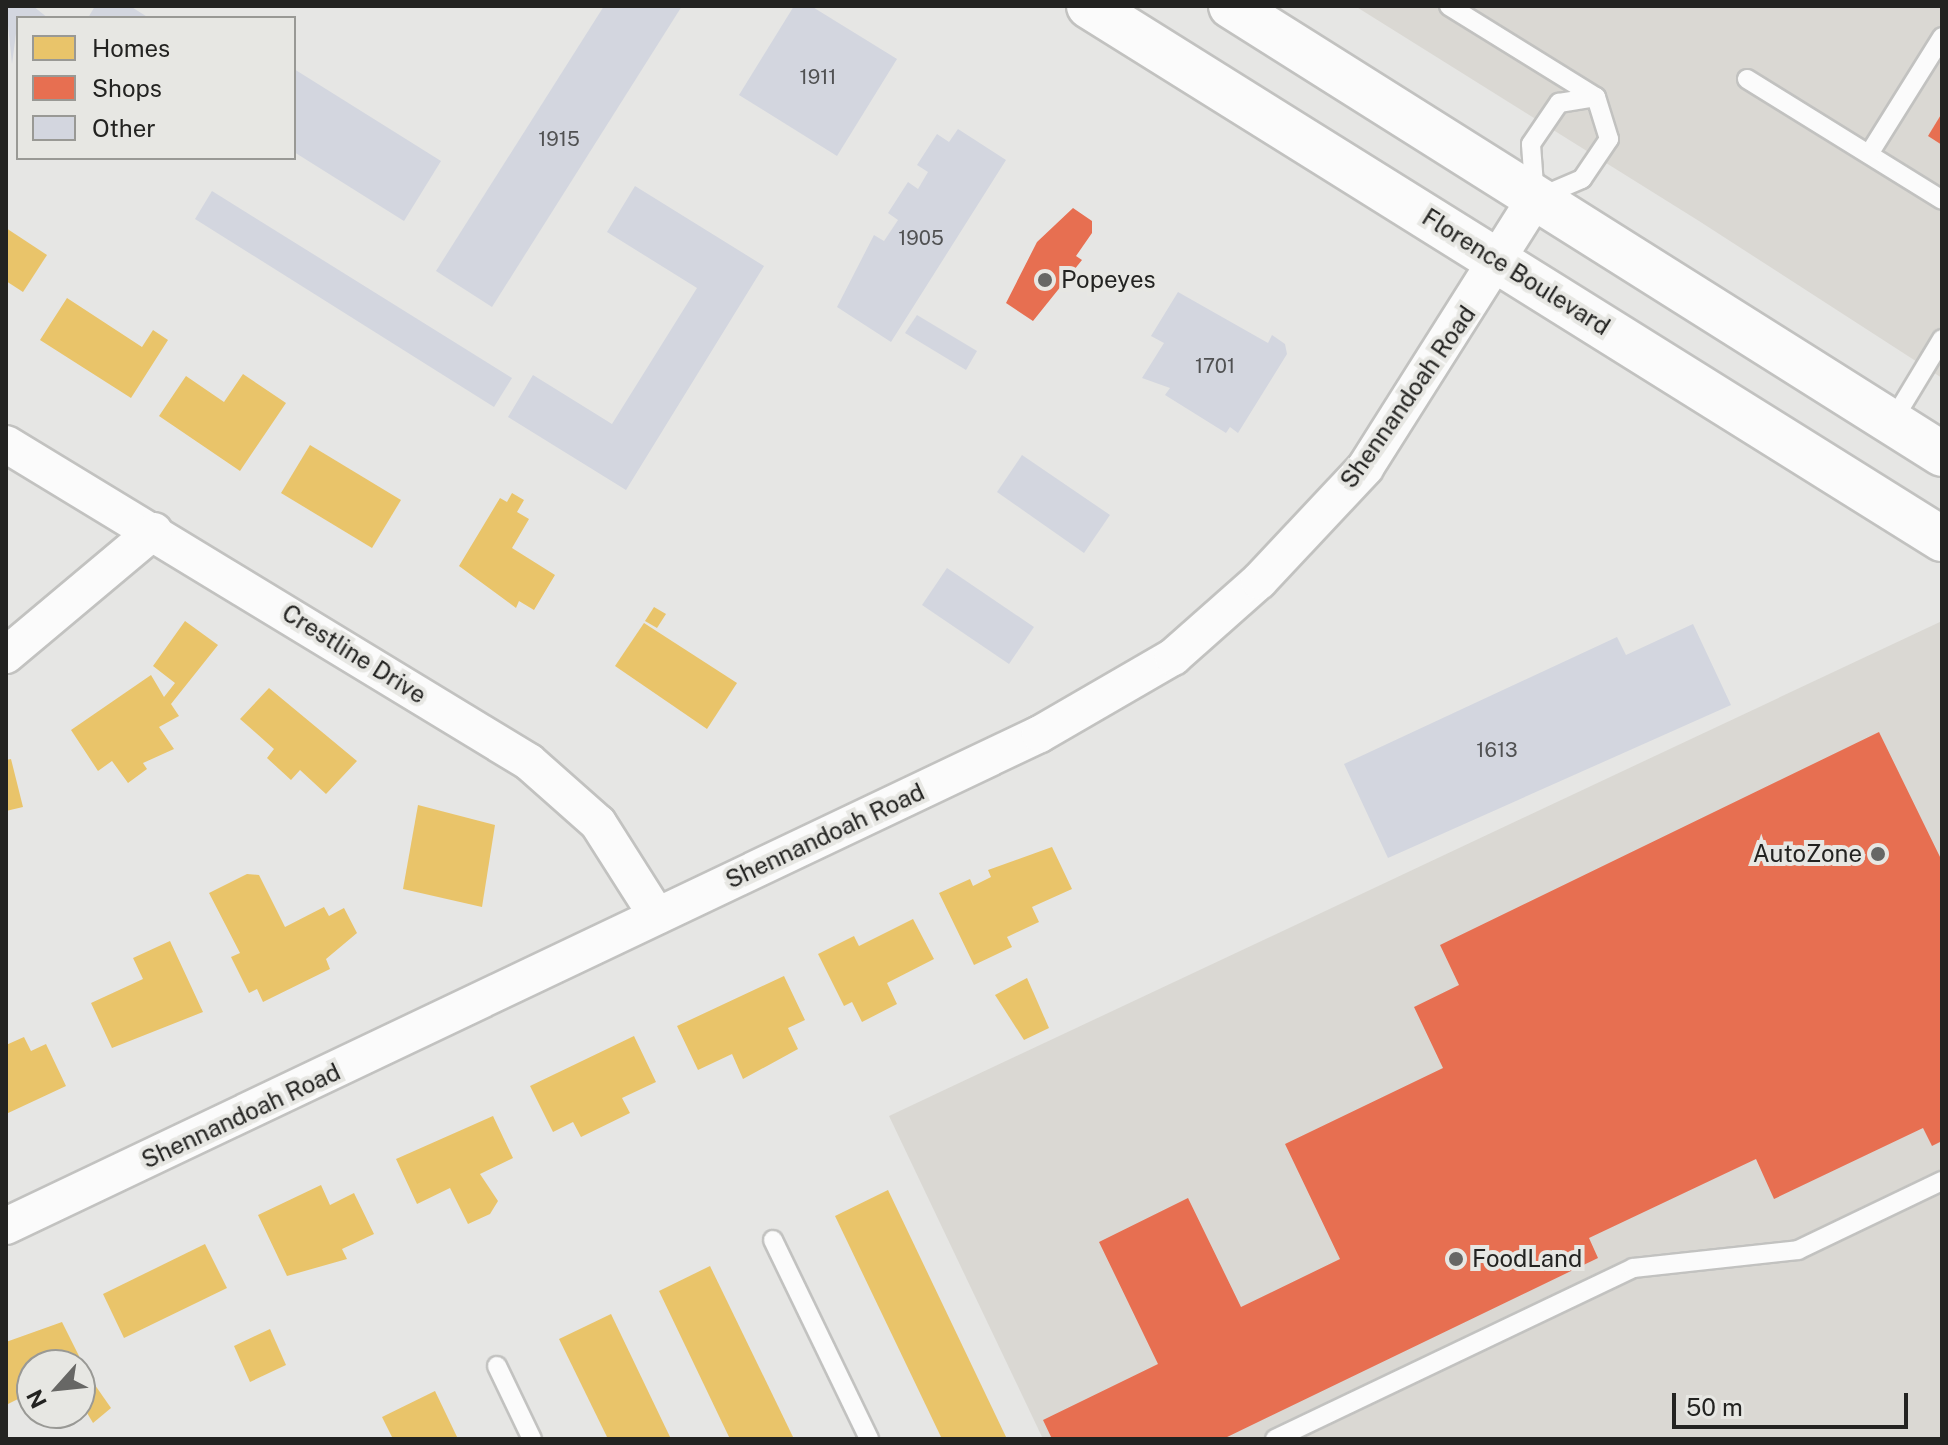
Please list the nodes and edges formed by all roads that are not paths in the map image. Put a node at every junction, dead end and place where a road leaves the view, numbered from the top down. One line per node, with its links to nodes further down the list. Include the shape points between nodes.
1 (1089, 6): 10 (highway, Florence Boulevard)
2 (1231, 6): 8 (highway)
3 (1449, 6): 6 (lane)
4 (1942, 37): 7 (lane)
5 (1747, 79): 7 (lane)
6 (1596, 97): 8 (lane, via 1559,103 1531,144); 8 (lane, via 1609,139 1582,179)
7 (1869, 154): 9 (lane)
8 (1535, 199): 10 (street, Shennandoah Road); 12 (highway)
9 (1942, 200)
10 (1500, 263): 16 (highway, Florence Boulevard); 18 (street, Shennandoah Road, via 1365,468 1259,581 1173,657 1054,727)
11 (1942, 339): 12 (lane)
12 (1891, 423): 14 (highway)
13 (6, 444): 15 (street, Crestline Drive)
14 (1942, 454)
15 (154, 531): 17 (street); 18 (street, Crestline Drive, via 529,762 598,823)
16 (1942, 539)
17 (6, 655)
18 (657, 916): 20 (street, Shennandoah Road)
19 (1942, 1181): 25 (lane, via 1798,1250 1633,1268)
20 (6, 1226)
21 (773, 1240): 24 (lane)
22 (497, 1366): 23 (lane)
23 (532, 1439)
24 (869, 1439)
25 (1275, 1439)

